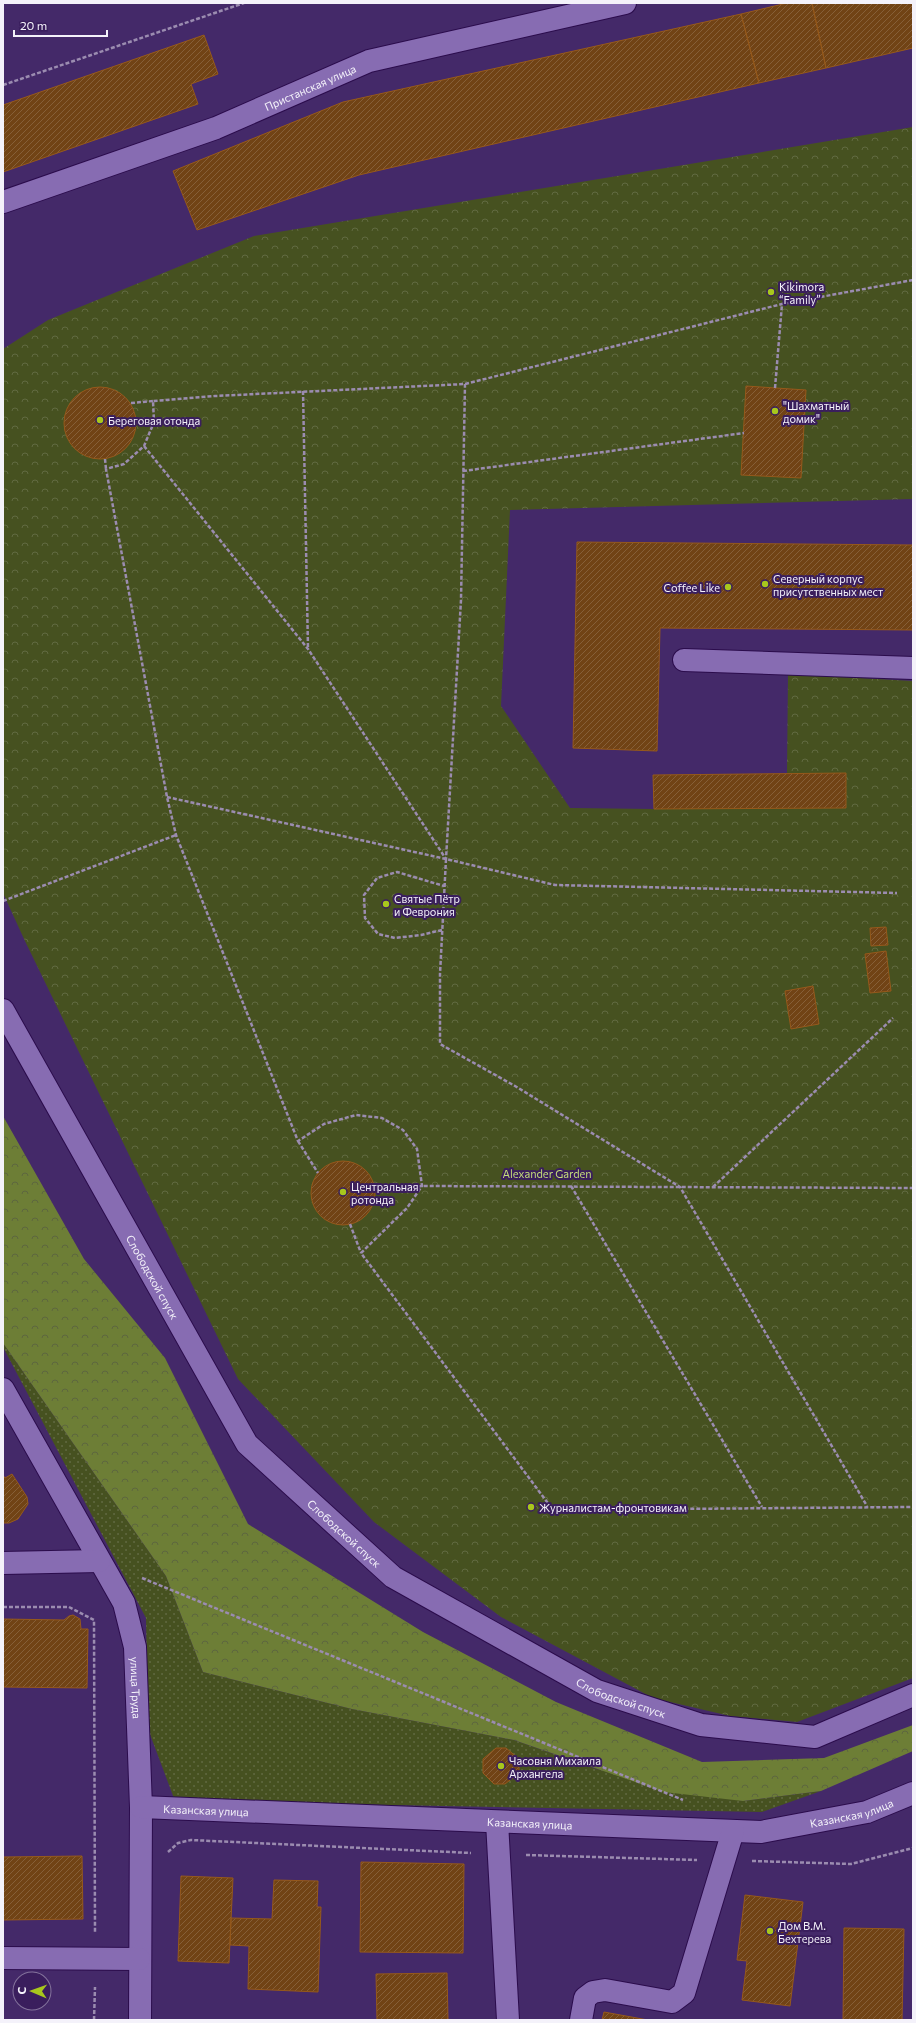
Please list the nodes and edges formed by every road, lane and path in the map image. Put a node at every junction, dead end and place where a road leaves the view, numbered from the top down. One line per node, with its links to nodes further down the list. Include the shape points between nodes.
1 (244, 3): 3 (path)
2 (625, 3): 4 (street, Пристанская улица, via 369,61 216,128)
3 (3, 84)
4 (3, 202)
5 (913, 280): 6 (path)
6 (782, 304): 7 (path); 8 (path)
7 (466, 384): 9 (path); 16 (path)
8 (775, 388)
9 (303, 391): 10 (path); 17 (path)
10 (153, 401): 11 (path); 13 (path, via 154,422)
11 (131, 403)
12 (744, 432): 16 (path)
13 (144, 446): 15 (path, via 124,464); 17 (path)
14 (105, 459): 15 (path)
15 (106, 469): 20 (path)
16 (463, 471): 22 (path, via 461,600)
17 (308, 649): 22 (path)
18 (684, 660): 19 (street)
19 (913, 668)
20 (167, 797): 21 (path); 22 (path)
21 (176, 834): 25 (path); 29 (path)
22 (446, 858): 23 (path); 24 (path, via 555,885)
23 (444, 886): 26 (path); 26 (path, via 397,872 377,878 364,895 365,918 378,934 395,938)
24 (897, 893)
25 (3, 901)
26 (442, 930): 33 (path, via 440,1044 515,1086)
27 (3, 1010): 46 (street, Слободской спуск, via 247,1444 393,1577 597,1691 701,1725 815,1737)
28 (893, 1018): 34 (path)
29 (298, 1141): 30 (path); 31 (path, via 324,1124 356,1115 382,1118 403,1130 418,1149)
30 (318, 1173)
31 (422, 1186): 32 (path); 36 (path); 38 (path, via 407,1208)
32 (571, 1186): 33 (path); 40 (path)
33 (680, 1187): 34 (path); 41 (path)
34 (712, 1187): 35 (path)
35 (913, 1188)
36 (376, 1190)
37 (350, 1224): 38 (path)
38 (362, 1253): 40 (path, via 553,1510)
39 (3, 1389): 43 (street, улица Труда)
40 (762, 1507): 41 (path)
41 (867, 1507): 42 (path)
42 (913, 1507)
43 (99, 1561): 44 (street); 48 (path); 49 (street, улица Труда, via 124,1603 135,1647)
44 (3, 1563)
45 (3, 1607): 53 (path, via 69,1607 94,1620)
46 (913, 1695)
47 (913, 1793): 51 (street, Казанская улица, via 867,1812 761,1832)
48 (688, 1802)
49 (141, 1807): 50 (street, Казанская улица); 54 (street, улица Труда)
50 (497, 1822): 51 (street, Казанская улица); 57 (street)
51 (733, 1831): 58 (street, via 684,1993 672,2002 605,1990 593,1992 585,1998)
52 (3, 1958): 53 (street)
53 (95, 1959): 54 (street); 55 (path)
54 (139, 1959): 56 (street, улица Труда)
55 (94, 2020)
56 (140, 2020)
57 (508, 2020)
58 (581, 2020)

